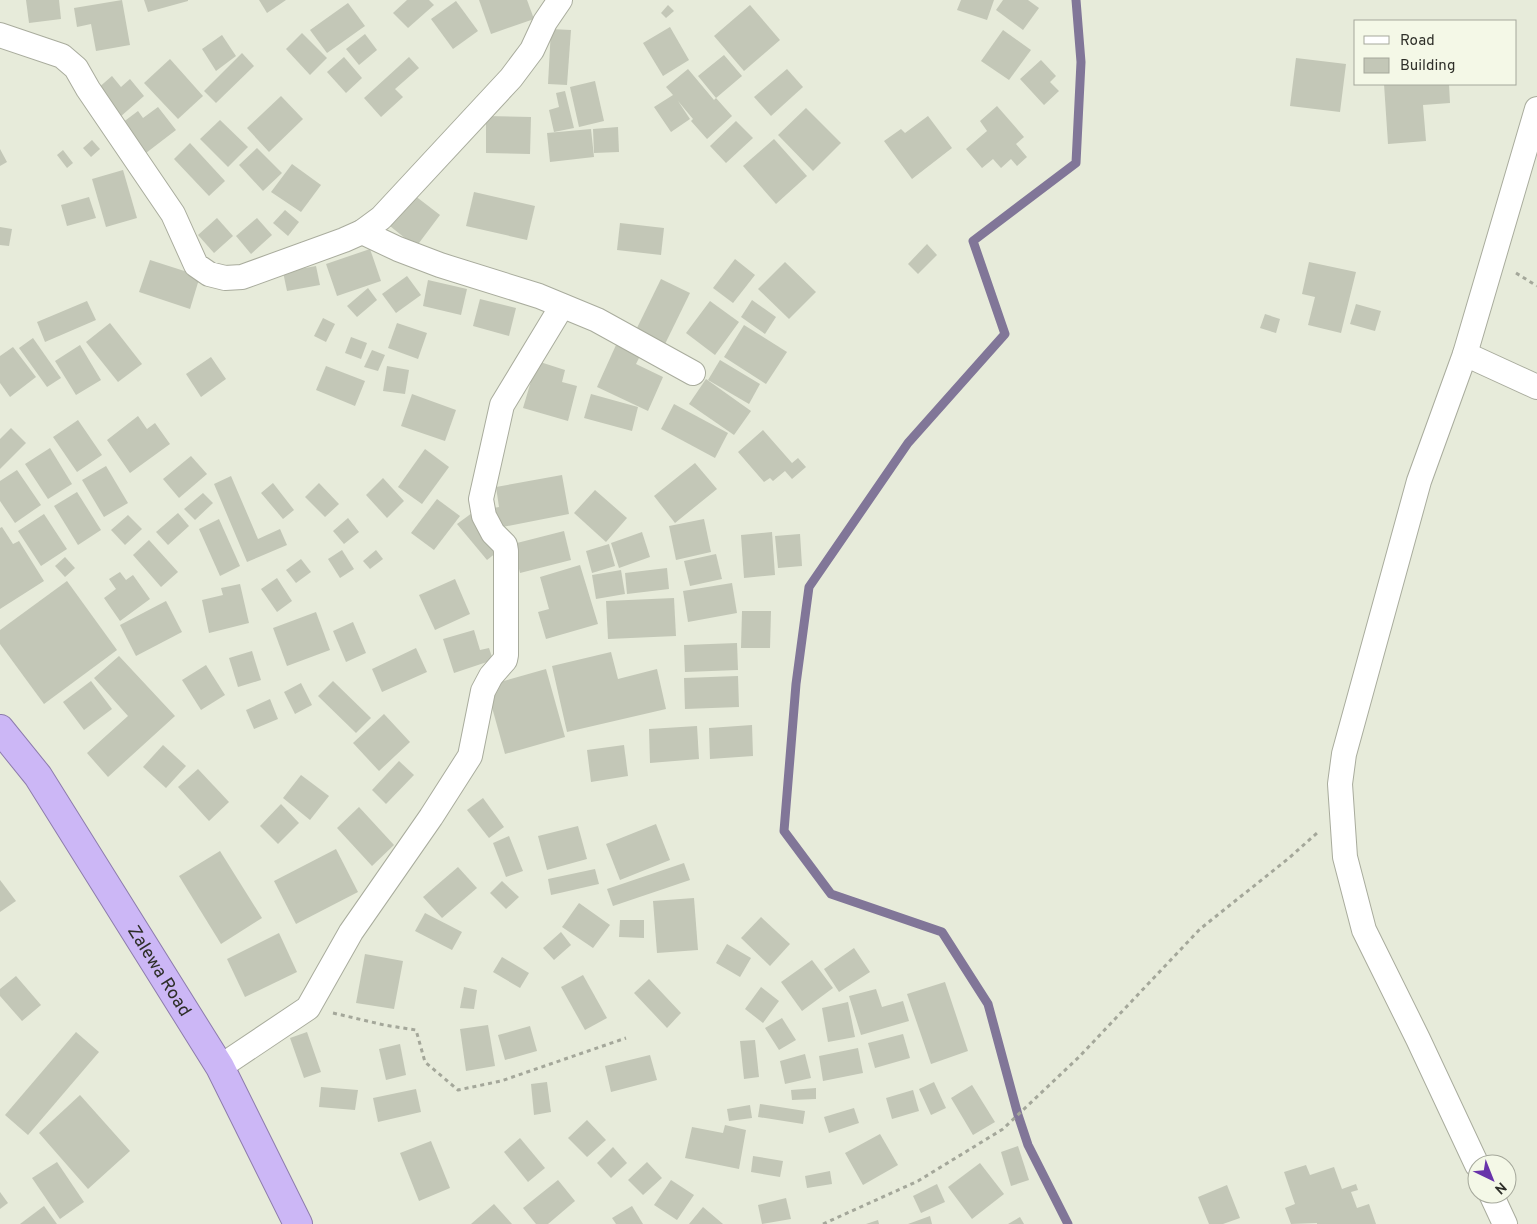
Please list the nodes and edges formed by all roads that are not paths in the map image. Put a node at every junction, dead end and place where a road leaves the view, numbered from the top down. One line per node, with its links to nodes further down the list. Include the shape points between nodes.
1 (560, 0): 4 (street, via 532,50 511,78 380,218)
2 (0, 35): 4 (street, via 62,56 76,68 173,214 196,265 209,274 242,277)
3 (1537, 109): 6 (street)
4 (362, 232): 5 (street, via 440,265)
5 (562, 306): 7 (street, via 597,320); 10 (street, via 502,405 481,499 484,516 506,551 506,655 483,692 470,756 351,932 308,1008)
6 (1465, 354): 8 (street); 11 (street, via 1418,481 1344,754 1340,784 1345,857 1364,930)
7 (693, 372)
8 (1537, 387)
9 (0, 729): 10 (highway, Zalewa Road, via 38,776)
10 (220, 1067): 13 (highway, Zalewa Road)
11 (1472, 1154)
12 (1496, 1204): 14 (street)
13 (298, 1224)
14 (1505, 1224)

